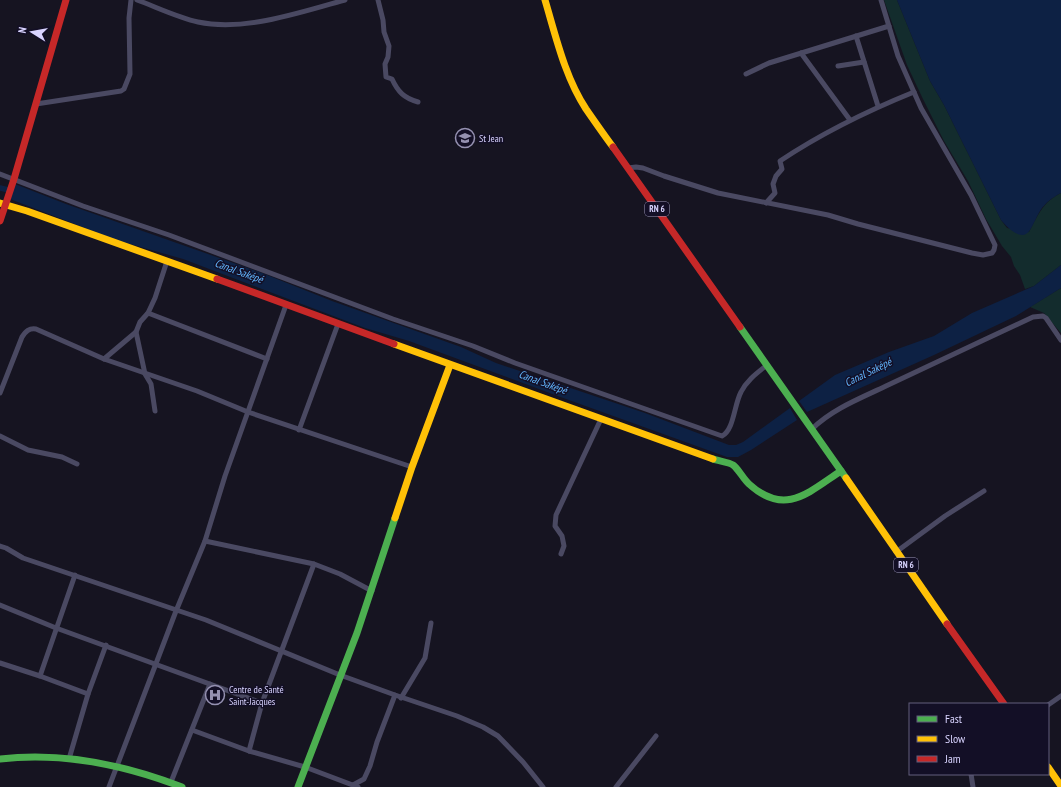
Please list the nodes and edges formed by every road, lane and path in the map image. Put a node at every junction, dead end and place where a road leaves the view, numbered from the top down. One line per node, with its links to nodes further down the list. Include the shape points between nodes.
1 (66, 0): 16 (street)
2 (131, 0): 16 (street, via 130,74 124,89)
3 (137, 0): 4 (street, via 197,22 218,25 266,20)
4 (345, 0)
5 (378, 0): 15 (street, via 389,46 385,64 386,77 392,79 396,89)
6 (545, 0): 19 (street, RN 6, via 575,90)
7 (881, 0): 8 (street)
8 (889, 26): 9 (street); 14 (street, via 898,56)
9 (856, 36): 10 (street); 11 (street)
10 (802, 53): 13 (street); 18 (street)
11 (864, 62): 12 (street); 17 (street)
12 (838, 66)
13 (746, 74)
14 (914, 92): 17 (street); 22 (street, via 984,221 994,245 992,253 972,253 828,215)
15 (418, 102)
16 (36, 104): 21 (street)
17 (878, 106): 18 (street)
18 (850, 120): 22 (street, via 780,161 782,170 773,184 776,194)
19 (628, 168): 22 (street, via 643,168 718,193); 34 (street, RN 6)
20 (0, 176): 21 (street)
21 (14, 179): 23 (street); 34 (street, via 473,346 543,374 722,436 731,425 740,393 747,382)
22 (766, 203)
23 (3, 204): 24 (street); 25 (street)
24 (0, 221)
25 (167, 261): 26 (street); 27 (street)
26 (286, 305): 28 (street); 31 (street)
27 (148, 313): 29 (street); 31 (street)
28 (338, 324): 33 (street); 41 (street)
29 (136, 332): 32 (street); 35 (street)
30 (1061, 340): 40 (street, via 1046,318 1033,318 910,374 840,409)
31 (268, 358): 38 (street)
32 (104, 359): 35 (street); 36 (street, via 30,328 22,337)
33 (450, 364): 39 (street); 44 (street)
34 (767, 365): 40 (street, RN 6)
35 (146, 374): 37 (street, via 151,384); 38 (street)
36 (0, 393)
37 (155, 411)
38 (248, 412): 41 (street); 47 (street)
39 (601, 419): 45 (street, via 734,465 750,485 771,499 798,498); 50 (street, via 556,515 555,526 562,536 564,546)
40 (811, 427): 45 (street, RN 6)
41 (300, 430): 44 (street)
42 (0, 436): 43 (street, via 28,450)
43 (77, 464)
44 (412, 467): 53 (street)
45 (841, 471): 49 (street, RN 6)
46 (984, 491): 49 (street)
47 (205, 541): 51 (street); 55 (street)
48 (0, 546): 52 (street, via 23,558)
49 (896, 552): 69 (street, RN 6)
50 (561, 554)
51 (314, 564): 53 (street); 59 (street)
52 (75, 575): 55 (street); 57 (street)
53 (372, 591): 62 (street)
54 (0, 605): 57 (street)
55 (176, 611): 59 (street, via 206,620); 61 (street)
56 (431, 623): 68 (street, via 425,658)
57 (56, 628): 58 (street); 63 (street)
58 (106, 645): 61 (street); 65 (street)
59 (281, 651): 62 (street); 70 (street)
60 (0, 663): 63 (street)
61 (155, 664): 64 (street); 77 (street)
62 (340, 675): 66 (street); 78 (street)
63 (40, 676): 65 (street)
64 (210, 684): 70 (street); 72 (street)
65 (88, 694): 76 (street)
66 (395, 695): 68 (street); 82 (street, via 370,766 364,779)
67 (1061, 696): 71 (street)
68 (401, 698): 87 (street, via 457,716 498,736)
69 (1003, 703)
70 (262, 704): 74 (street)
71 (1049, 704)
72 (192, 730): 74 (street); 81 (street)
73 (656, 736): 88 (street)
74 (249, 751): 78 (street)
75 (0, 759): 76 (street)
76 (69, 759): 77 (street)
77 (118, 766): 81 (street); 84 (street)
78 (305, 767): 82 (street); 86 (street)
79 (1049, 768): 83 (street)
80 (971, 775): 89 (street)
81 (171, 782): 85 (street)
82 (356, 786)
83 (1061, 786)
84 (109, 787)
85 (182, 787)
86 (298, 787)
87 (544, 787)
88 (616, 787)
89 (973, 787)

